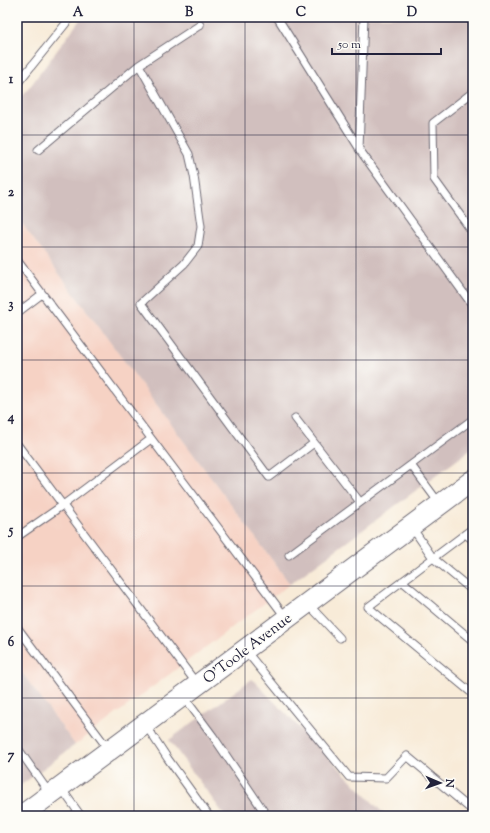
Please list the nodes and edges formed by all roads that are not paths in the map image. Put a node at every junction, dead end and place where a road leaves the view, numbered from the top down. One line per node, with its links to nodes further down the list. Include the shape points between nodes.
1 (71, 17): 6 (lane)
2 (277, 17): 8 (lane)
3 (364, 17): 8 (lane)
4 (200, 24): 5 (lane)
5 (139, 65): 9 (lane); 18 (lane, via 188,154 201,226 198,246 184,264 141,303 269,477)
6 (17, 84)
7 (473, 92): 10 (lane, via 433,123 434,179)
8 (359, 148): 13 (lane)
9 (38, 150)
10 (473, 233)
11 (17, 260): 12 (lane)
12 (42, 294): 14 (lane); 17 (lane)
13 (473, 306)
14 (17, 313)
15 (295, 418): 18 (lane)
16 (473, 419): 20 (lane)
17 (151, 439): 24 (lane); 35 (lane)
18 (314, 443): 22 (lane)
19 (17, 444): 24 (lane)
20 (411, 464): 22 (lane); 23 (lane)
21 (473, 480): 23 (street, O’Toole Avenue)
22 (360, 502): 30 (lane)
23 (441, 504): 25 (street, O’Toole Avenue)
24 (63, 505): 28 (lane); 40 (lane)
25 (411, 526): 31 (lane); 34 (street, O’Toole Avenue)
26 (473, 528): 27 (lane)
27 (465, 534): 29 (lane); 31 (lane)
28 (17, 537)
29 (473, 540)
30 (289, 555)
31 (433, 558): 32 (lane); 33 (lane)
32 (402, 582): 38 (lane); 41 (lane, via 368,607)
33 (473, 591)
34 (307, 604): 35 (street, O’Toole Avenue); 37 (lane)
35 (286, 619): 39 (street, O’Toole Avenue)
36 (17, 627): 44 (lane)
37 (340, 638)
38 (473, 641)
39 (245, 650): 40 (street, O’Toole Avenue); 46 (lane, via 349,777 386,778 407,756)
40 (190, 690): 42 (street, O’Toole Avenue); 50 (lane, via 214,736)
41 (473, 694)
42 (145, 724): 44 (street, O’Toole Avenue); 49 (lane)
43 (17, 747): 45 (lane)
44 (110, 750): 45 (street, O’Toole Avenue)
45 (55, 791): 47 (street, O’Toole Avenue); 48 (lane)
46 (473, 811)
47 (21, 816)
48 (81, 816)
49 (209, 816)
50 (266, 816)

